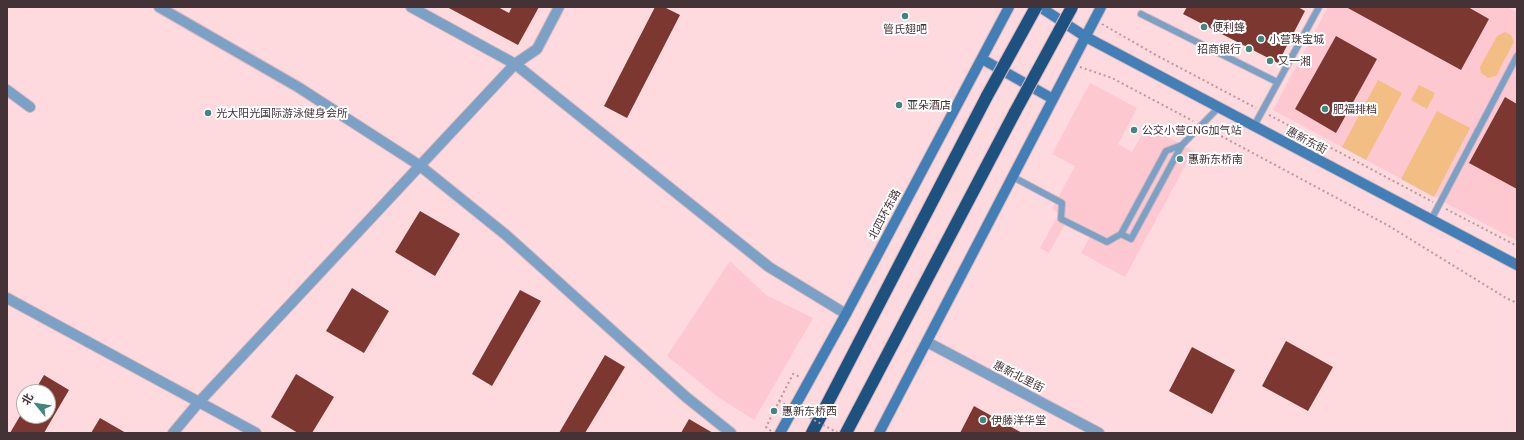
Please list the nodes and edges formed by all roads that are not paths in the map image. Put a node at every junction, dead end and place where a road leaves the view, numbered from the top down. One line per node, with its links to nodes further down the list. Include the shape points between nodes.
1 (158, 7): 23 (street, via 298,87)
2 (412, 7): 15 (street)
3 (559, 7): 15 (street, via 537,49)
4 (1009, 7): 14 (street, 北四环东路)
5 (1036, 7): 36 (highway, bridge)
6 (1040, 7): 12 (street)
7 (1053, 7): 12 (street)
8 (1072, 7): 37 (highway, bridge)
9 (1101, 7): 12 (street)
10 (1319, 7): 16 (lane)
11 (1141, 14): 16 (lane)
12 (1086, 37): 18 (street); 20 (street, 惠新东街)
13 (1517, 56): 25 (lane)
14 (982, 59): 18 (street); 29 (street, 北四环东路)
15 (515, 64): 23 (street); 29 (street, via 769,267)
16 (1277, 82): 21 (lane)
17 (7, 90): 19 (street)
18 (1053, 100): 24 (street)
19 (30, 107)
20 (1219, 107): 21 (street, 惠新东街); 22 (lane)
21 (1254, 126): 25 (street, 惠新东街)
22 (1182, 145): 26 (lane, via 1166,151); 26 (lane, via 1131,239)
23 (419, 166): 31 (street); 34 (street, via 506,235 686,397)
24 (1013, 177): 26 (lane, via 1062,203 1061,219 1107,242); 30 (street)
25 (1431, 220): 27 (street, 惠新东街)
26 (1121, 234)
27 (1517, 265)
28 (7, 298): 31 (street)
29 (846, 314): 35 (street, 北四环东路)
30 (927, 342): 38 (street); 39 (street, 惠新北里街)
31 (200, 402): 32 (street); 33 (street)
32 (173, 433)
33 (256, 433)
34 (731, 433)
35 (780, 433)
36 (812, 433)
37 (846, 433)
38 (879, 433)
39 (1099, 433)

